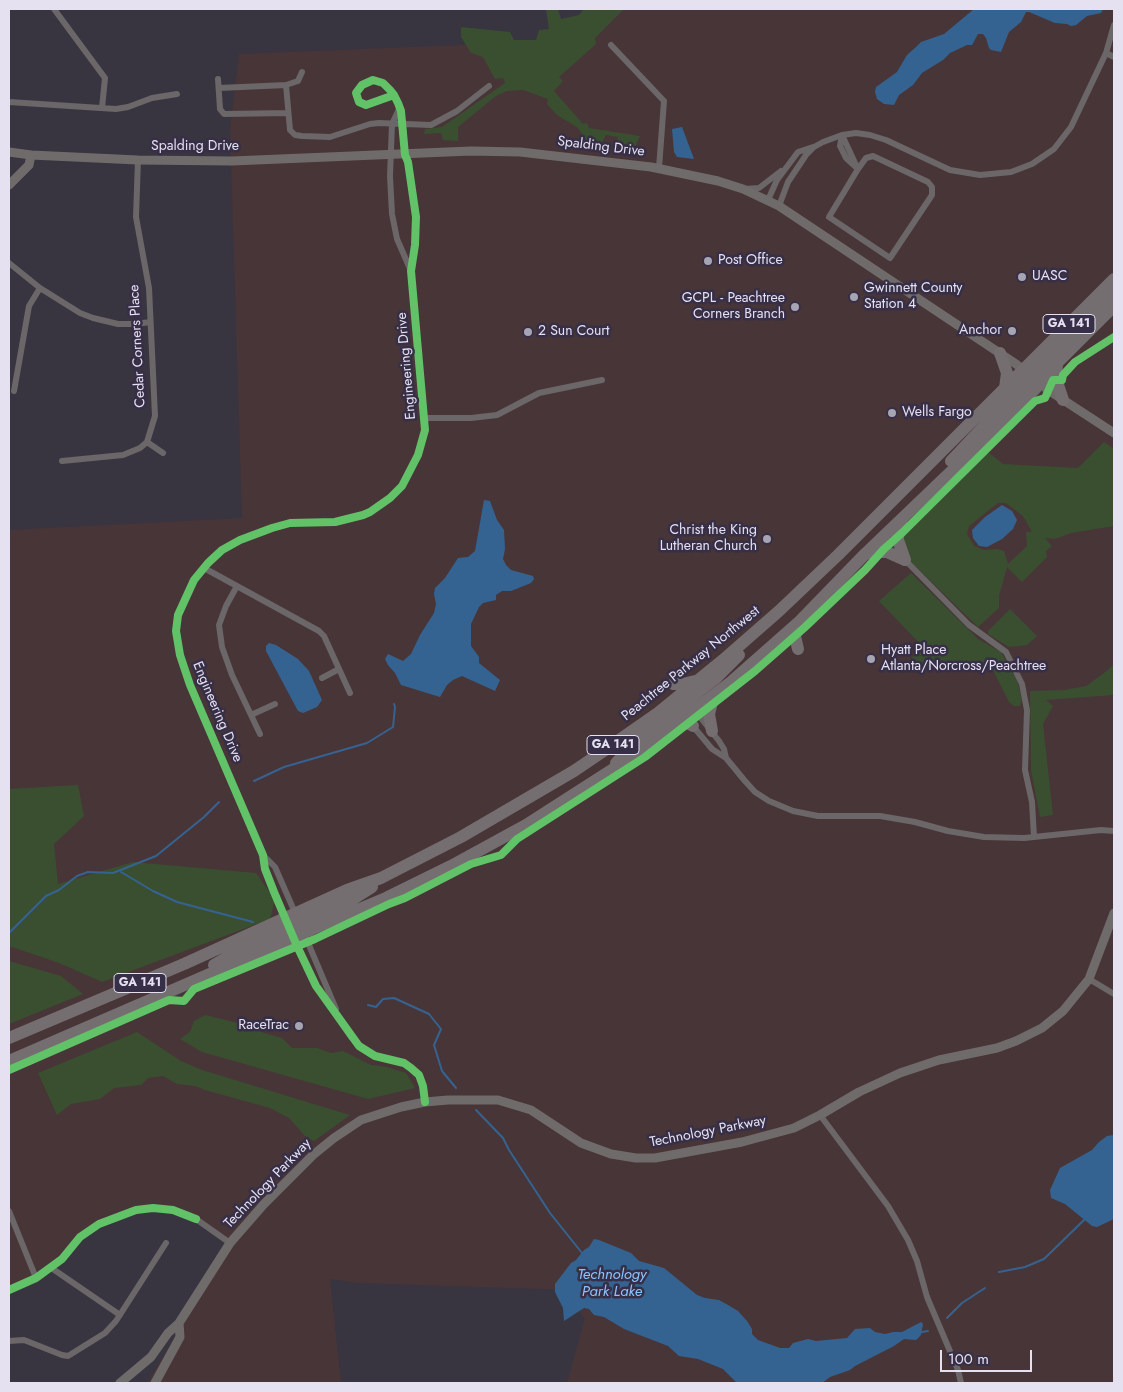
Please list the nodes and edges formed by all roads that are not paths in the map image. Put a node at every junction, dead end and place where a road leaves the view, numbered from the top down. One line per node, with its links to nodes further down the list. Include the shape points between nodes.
1 (54, 9): 16 (street, via 105,78)
2 (1114, 25): 3 (street)
3 (1113, 40): 5 (street)
4 (611, 45): 27 (street, via 664,101)
5 (1106, 53): 6 (street); 20 (street, via 1064,138 1032,164 1011,172 980,176 950,170 886,140 856,133)
6 (1114, 57)
7 (302, 72): 9 (street, via 298,81)
8 (218, 79): 11 (street)
9 (286, 85): 11 (street); 17 (street)
10 (489, 86): 18 (street, via 457,111 431,124)
11 (219, 88): 17 (street, via 220,109 224,114)
12 (177, 94): 16 (street, via 152,98 128,108)
13 (394, 95): 13 (street, via 383,83 373,80 362,85 356,93 359,102 366,105); 15 (street, Engineering Drive)
14 (9, 102): 16 (street)
15 (400, 107): 18 (street, Engineering Drive); 19 (street)
16 (102, 108)
17 (288, 113): 19 (street, via 290,130 302,136 330,137 370,124)
18 (403, 123): 19 (street); 25 (street, Engineering Drive)
19 (392, 124): 24 (street, Engineering Drive)
20 (842, 135): 21 (street); 29 (street)
21 (814, 147): 28 (street, via 798,152); 33 (street, via 788,182)
22 (9, 152): 23 (street, Spalding Drive)
23 (31, 155): 26 (street, Spalding Drive); 30 (street, via 29,165)
24 (390, 155): 25 (street, Spalding Drive); 26 (street, Spalding Drive, via 232,161); 35 (street, Engineering Drive, via 392,214 397,239)
25 (405, 155): 27 (street, Spalding Drive, via 520,152); 35 (street, Engineering Drive, via 416,217 416,246)
26 (138, 160): 40 (street, Cedar Corners Place, via 136,217 149,288)
27 (659, 168): 31 (street, Spalding Drive)
28 (784, 169): 31 (street, via 759,188); 32 (street)
29 (858, 169): 29 (street, via 866,158 873,156 928,182 932,187 932,195 890,258 829,216)
30 (9, 185)
31 (743, 189): 32 (street, Spalding Drive)
32 (768, 200): 33 (street, Spalding Drive)
33 (779, 206): 41 (street, Spalding Drive)
34 (9, 263): 37 (street)
35 (411, 271): 48 (street, Engineering Drive)
36 (1114, 279): 43 (highway, Peachtree Parkway Northwest / GA 141)
37 (40, 288): 40 (street, via 93,318 118,324); 46 (street, via 29,306)
38 (1114, 289): 43 (highway)
39 (1114, 306): 42 (highway, Peachtree Parkway Northwest / GA 141)
40 (150, 322): 50 (street, Cedar Corners Place, via 155,416)
41 (1000, 353): 43 (street, Spalding Drive); 45 (highway, via 1007,374)
42 (1057, 363): 43 (highway, Peachtree Parkway Northwest / GA 141); 47 (highway, via 1056,379)
43 (1032, 376): 45 (highway, Peachtree Parkway Northwest / GA 141); 47 (street, Spalding Drive); 53 (highway, Peachtree Parkway Northwest / GA 141)
44 (602, 380): 48 (street, via 539,393 497,415)
45 (1006, 388): 59 (highway, Peachtree Parkway Northwest / GA 141, via 838,555)
46 (14, 391)
47 (1063, 400): 49 (street, Spalding Drive)
48 (425, 418): 56 (street, Engineering Drive, via 422,444 411,472 402,486 380,506 363,515 335,522 290,523 272,528 222,550)
49 (1114, 432)
50 (147, 442): 51 (street); 52 (street, via 123,454)
51 (164, 453)
52 (62, 461)
53 (904, 518): 54 (highway, Peachtree Parkway Northwest / GA 141); 55 (highway, via 897,535)
54 (865, 554): 55 (highway, via 887,552); 58 (highway, Peachtree Parkway Northwest / GA 141)
55 (904, 560): 73 (street, via 969,625 1006,652 1022,684 1027,710 1025,770 1032,802)
56 (204, 568): 57 (street); 74 (street, Engineering Drive, via 194,580 178,615 176,631 180,655)
57 (237, 586): 61 (street, via 319,631); 67 (street, via 219,625 222,647 232,675)
58 (800, 621): 60 (highway, Peachtree Parkway Northwest / GA 141); 60 (highway, via 795,636 798,649 785,645)
59 (751, 636): 66 (highway, via 731,664); 66 (highway, Peachtree Parkway Northwest / GA 141, via 697,681 683,684)
60 (772, 647): 63 (highway, Peachtree Parkway Northwest / GA 141)
61 (340, 669): 62 (street); 64 (street)
62 (322, 678)
63 (731, 682): 66 (highway, Peachtree Parkway Northwest / GA 141); 68 (highway, via 710,707)
64 (350, 693)
65 (275, 704): 67 (street)
66 (683, 704): 68 (street); 70 (street, via 712,749); 71 (highway, via 636,739); 71 (highway, Peachtree Parkway Northwest / GA 141, via 685,722 674,726); 76 (highway, Peachtree Parkway Northwest / GA 141, via 640,726 574,771 461,837 381,878 347,890)
67 (251, 714): 69 (street)
68 (712, 731): 70 (street)
69 (260, 734)
70 (726, 758): 73 (street, via 759,795 805,814 880,816 984,837)
71 (613, 768): 76 (highway, Peachtree Parkway Northwest / GA 141, via 561,803 468,857 386,898)
72 (1114, 831): 73 (street)
73 (1034, 837)
74 (264, 855): 76 (street, Engineering Drive, via 265,868); 76 (street, Engineering Drive, via 275,867)
75 (1114, 913): 77 (street, Technology Parkway)
76 (294, 926): 79 (street, Engineering Drive); 79 (street, Engineering Drive, via 316,986); 80 (highway, Peachtree Parkway Northwest / GA 141, via 184,964); 81 (highway, Peachtree Parkway Northwest / GA 141, via 199,978)
77 (1089, 979): 78 (street); 83 (street, Technology Parkway, via 1063,1011 1030,1035 997,1048 900,1072)
78 (1114, 994)
79 (339, 1019): 82 (street, Engineering Drive, via 365,1051 412,1068 419,1075)
80 (9, 1038)
81 (9, 1061)
82 (425, 1102): 83 (street, Technology Parkway, via 486,1099 515,1104 535,1112 582,1143 611,1154 636,1158 655,1158 742,1142 794,1128); 86 (street, Technology Parkway, via 400,1106 362,1120 334,1138 300,1167)
83 (820, 1115): 95 (street, via 888,1206 908,1240)
84 (9, 1211): 88 (street)
85 (166, 1243): 90 (street)
86 (230, 1243): 87 (street, via 196,1219 173,1210 136,1210 99,1224 80,1237); 91 (street, Technology Parkway)
87 (50, 1267): 88 (street); 90 (street)
88 (36, 1278): 89 (street)
89 (9, 1290)
90 (120, 1315): 92 (street, via 105,1333 68,1356 24,1340)
91 (179, 1323): 93 (street, Technology Parkway, via 151,1358); 94 (street, Technology Parkway, via 180,1337)
92 (9, 1341)
93 (120, 1383)
94 (155, 1383)
95 (961, 1383)

